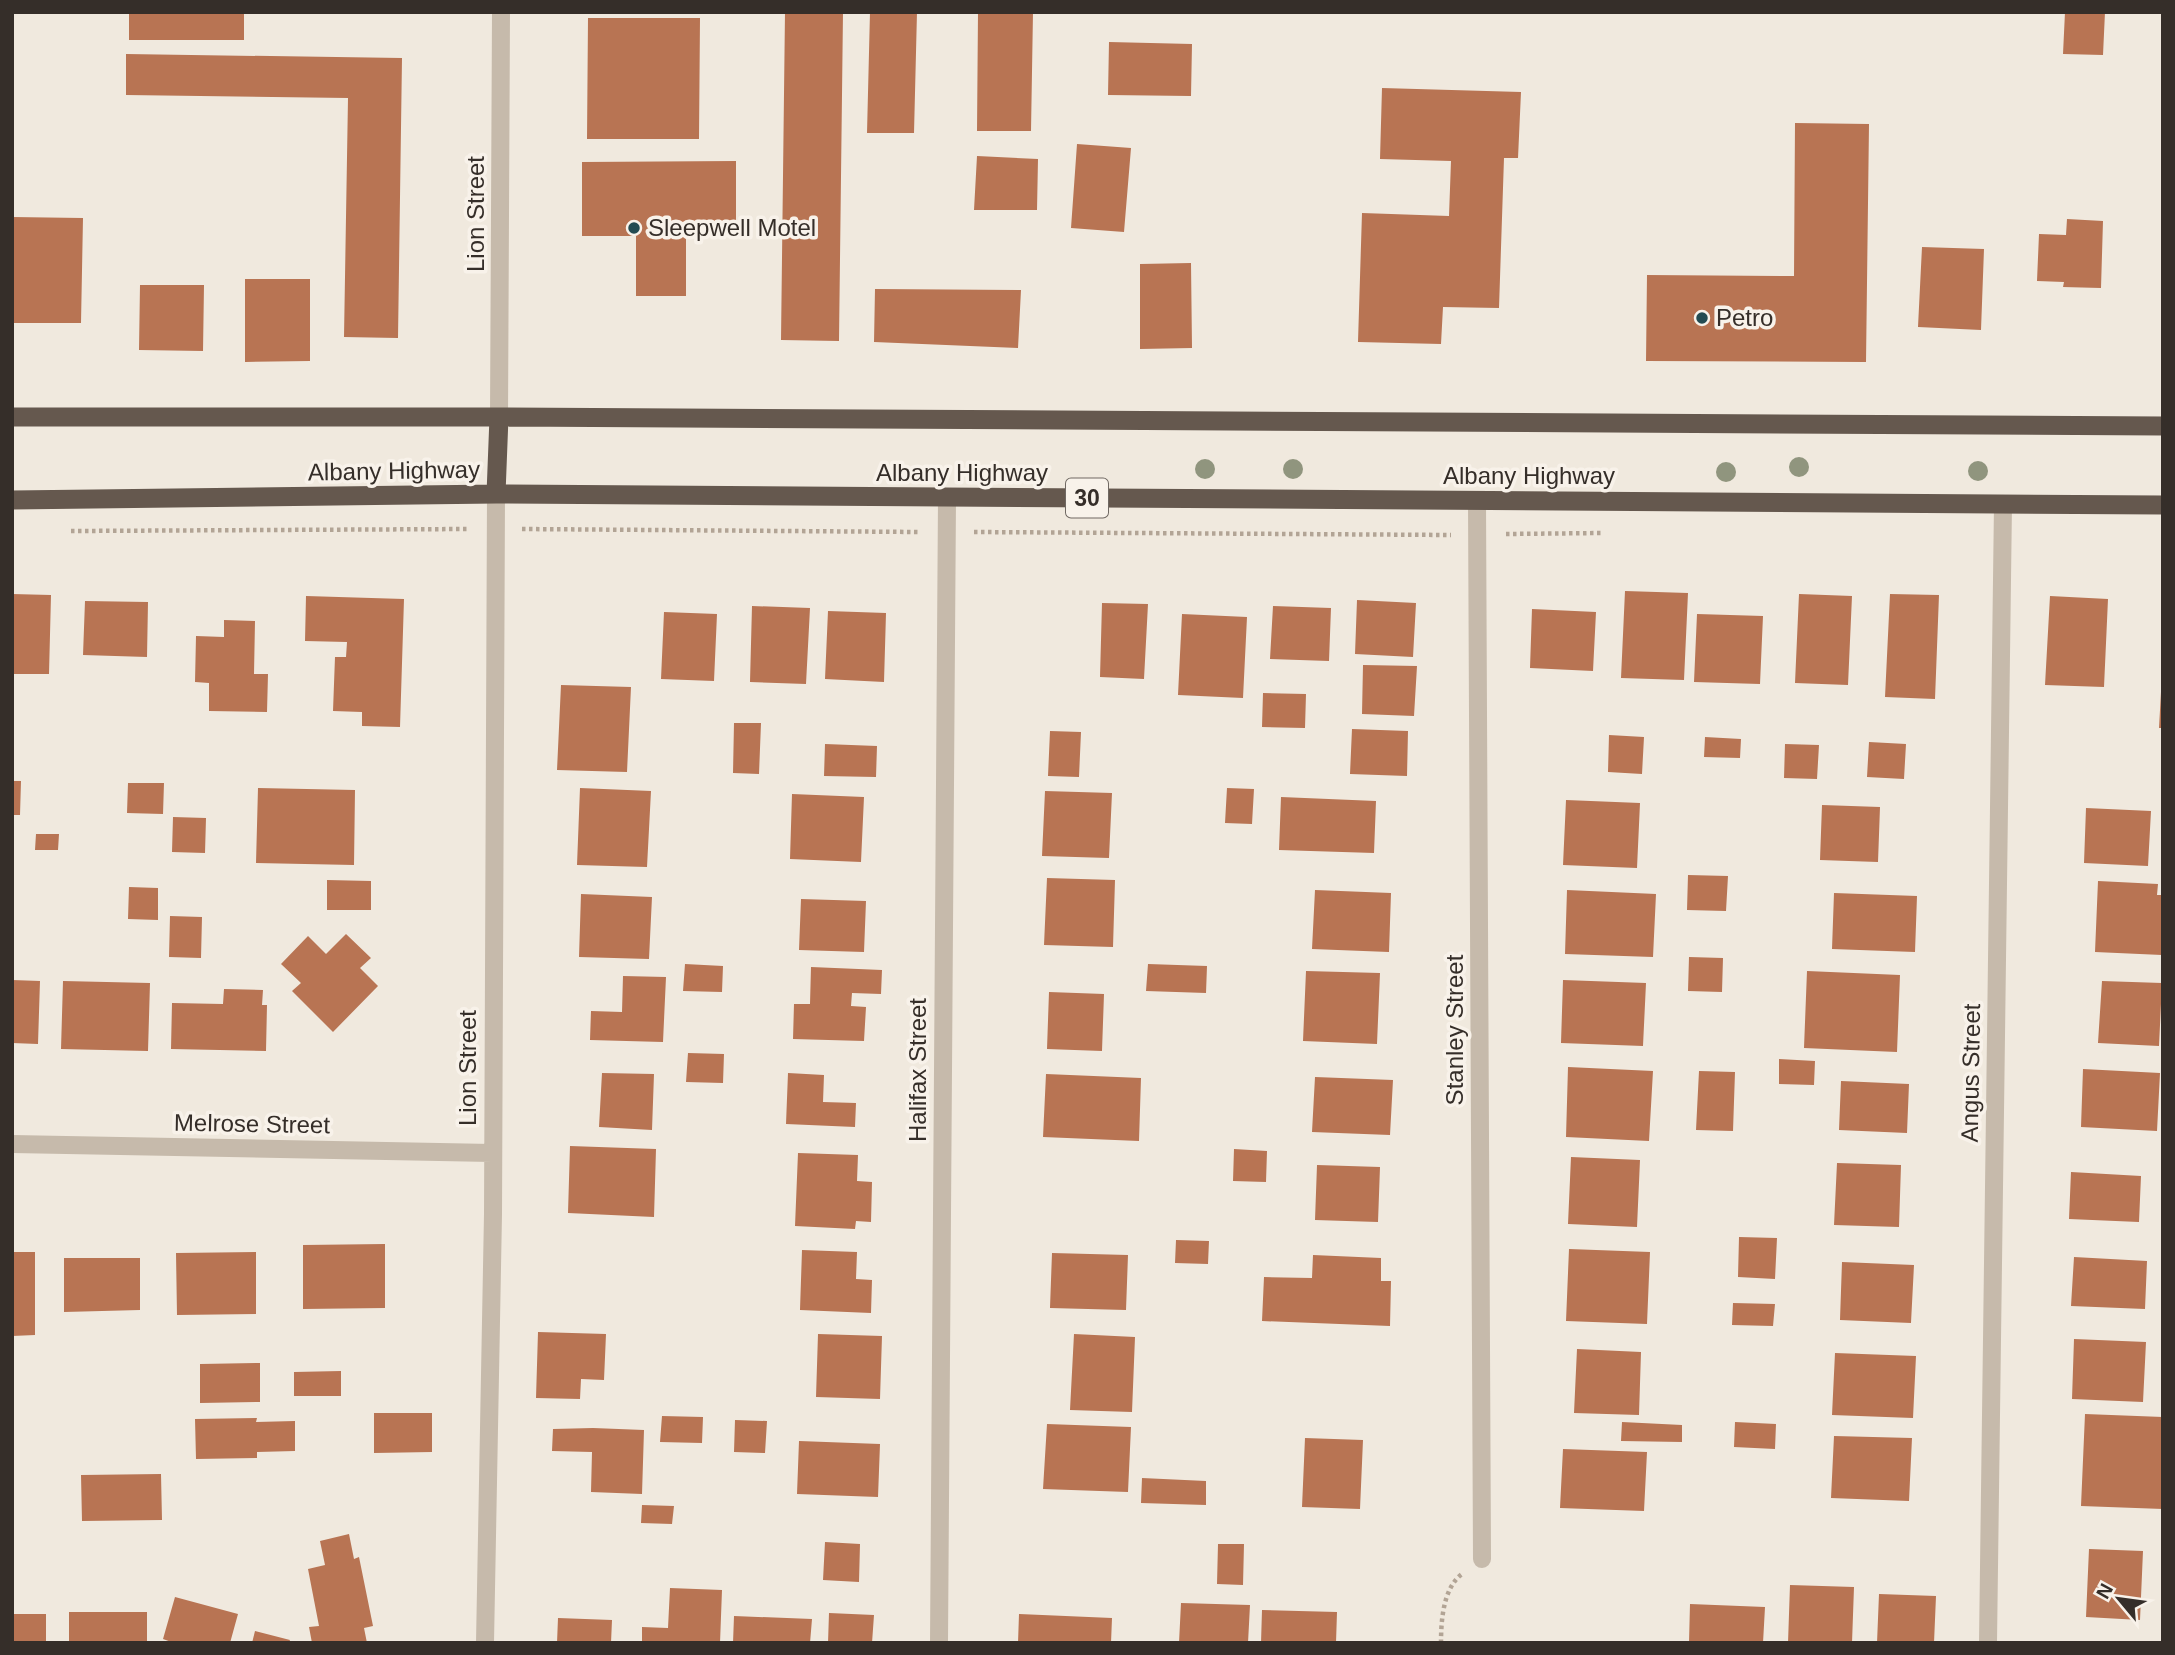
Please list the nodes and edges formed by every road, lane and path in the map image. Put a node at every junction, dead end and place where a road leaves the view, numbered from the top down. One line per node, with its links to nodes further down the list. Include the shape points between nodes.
1 (501, 12): 3 (street, Lion Street)
2 (12, 417): 3 (highway)
3 (499, 417): 4 (highway); 5 (highway)
4 (2163, 426)
5 (496, 494): 6 (highway, Albany Highway / 30); 7 (highway, Albany Highway / 30); 11 (street, Lion Street)
6 (947, 498): 8 (highway, Albany Highway / 30); 13 (street, Halifax Street)
7 (12, 500)
8 (1477, 500): 9 (highway, Albany Highway / 30); 15 (street, Stanley Street)
9 (2003, 504): 10 (highway, Albany Highway / 30); 22 (street, Angus Street)
10 (2163, 505)
11 (497, 529): 12 (path); 13 (path); 17 (street, Lion Street)
12 (68, 531)
13 (947, 532): 15 (path); 20 (street, Halifax Street)
14 (1616, 533): 15 (path)
15 (1478, 535): 18 (street, Stanley Street)
16 (12, 1144): 17 (street, Melrose Street)
17 (492, 1153): 19 (street, Lion Street)
18 (1482, 1559): 21 (path, via 1454,1580 1441,1616)
19 (485, 1643)
20 (939, 1643)
21 (1441, 1643)
22 (1988, 1643)

